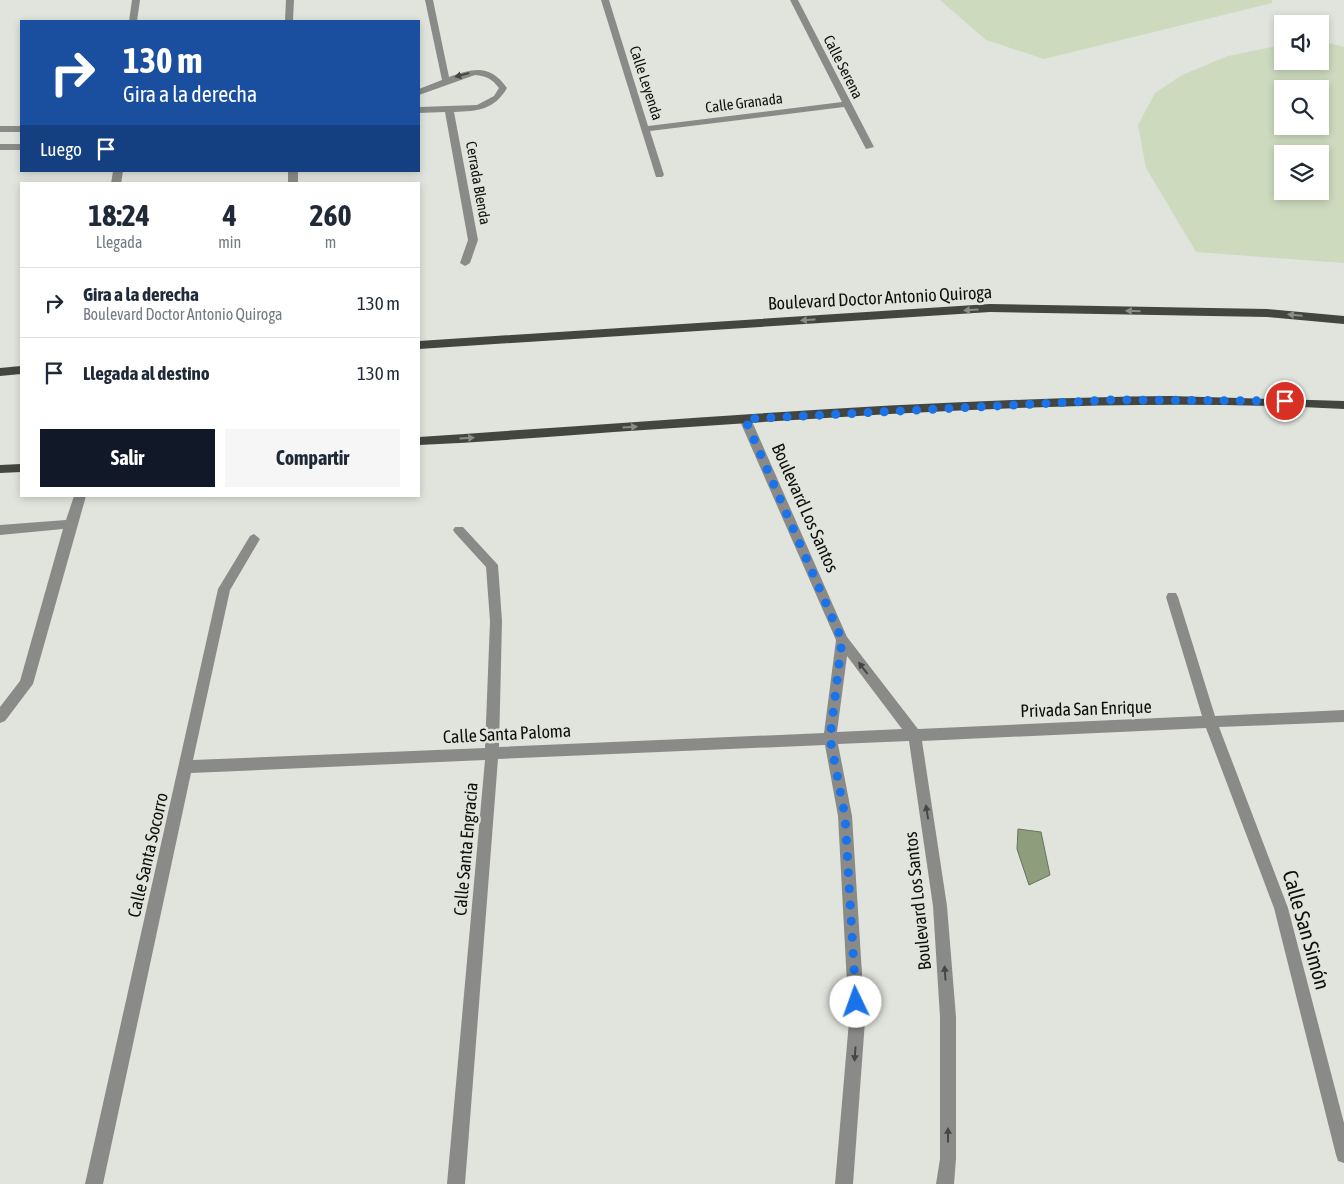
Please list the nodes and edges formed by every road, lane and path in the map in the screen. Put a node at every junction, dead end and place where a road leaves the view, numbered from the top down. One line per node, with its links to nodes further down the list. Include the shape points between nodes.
1 (136, 0): 6 (street)
2 (290, 0): 7 (street)
3 (429, 0): 8 (street)
4 (605, 0): 14 (street, Calle Leyenda)
5 (794, 0): 10 (street, Calle Serena)
6 (133, 20)
7 (289, 20)
8 (446, 81): 9 (street); 11 (street, one-way to 8, via 485,106 500,96 503,88 492,76 482,73 460,74)
9 (420, 92)
10 (846, 104): 14 (street, Calle Granada); 18 (street, Calle Serena)
11 (449, 108): 12 (street); 20 (street, Cerrada Blenda, via 473,240)
12 (420, 110)
13 (0, 129): 15 (street)
14 (646, 129): 19 (street, Calle Leyenda)
15 (20, 130)
16 (0, 147): 17 (street)
17 (20, 147)
18 (869, 147)
19 (659, 175)
20 (465, 263)
21 (1344, 320): 22 (main road, Boulevard Doctor Antonio Quiroga, one-way to 22, via 1267,312 990,308)
22 (420, 345)
23 (20, 370): 24 (main road)
24 (0, 372)
25 (1344, 405): 26 (main road, via 1265,400 1111,400)
26 (745, 419): 27 (main road, one-way to 26); 36 (street, Boulevard Los Santos)
27 (420, 441)
28 (20, 468): 29 (main road)
29 (0, 469)
30 (80, 497): 31 (street)
31 (72, 524): 32 (street); 38 (street, via 26,684)
32 (0, 530)
33 (460, 530): 42 (street, Calle Santa Engracia, via 492,565 496,622)
34 (254, 540): 43 (street, Calle Santa Socorro, via 224,589)
35 (1172, 597): 39 (street, Calle San Simón)
36 (842, 640): 40 (street, Boulevard Los Santos, one-way to 36); 41 (street)
37 (1344, 716): 39 (street, Privada San Enrique)
38 (0, 717)
39 (1212, 723): 40 (street, Privada San Enrique); 44 (street, Calle San Simón, via 1281,908)
40 (915, 736): 41 (street, Privada San Enrique); 48 (street, Boulevard Los Santos, one-way to 40, via 948,1159 948,1017 940,906)
41 (830, 738): 42 (street, Calle Santa Paloma); 47 (street, one-way to 47, via 845,816 857,1021)
42 (492, 753): 43 (street, Calle Santa Paloma); 46 (street, Calle Santa Engracia)
43 (187, 767): 45 (street, Calle Santa Socorro)
44 (1344, 1155)
45 (94, 1184)
46 (456, 1184)
47 (844, 1184)
48 (945, 1184)

